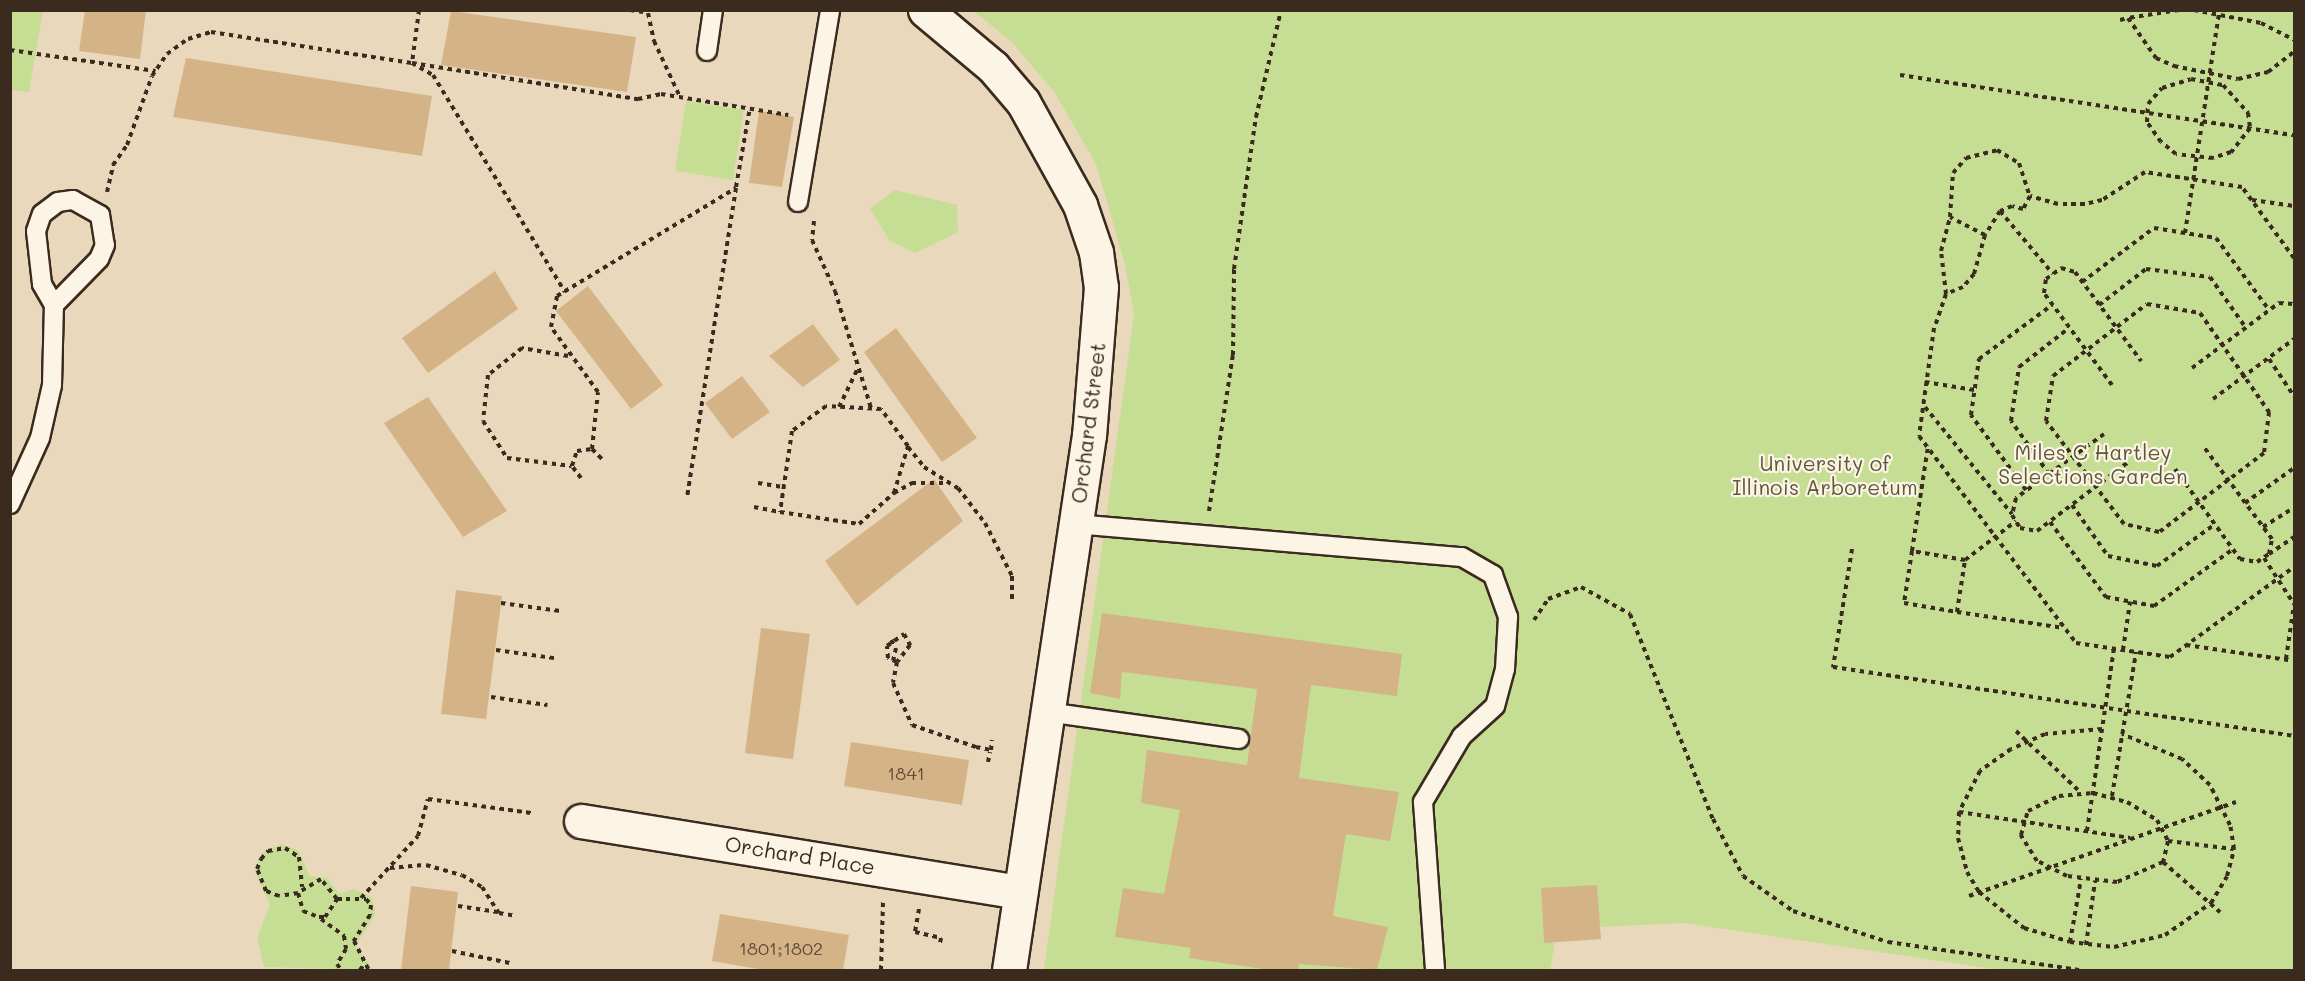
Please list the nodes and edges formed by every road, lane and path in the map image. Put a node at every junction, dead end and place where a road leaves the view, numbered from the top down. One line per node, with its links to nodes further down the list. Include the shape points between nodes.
1 (419, 10): 17 (path)
2 (630, 10): 9 (path)
3 (713, 10): 15 (lane)
4 (830, 10): 25 (lane)
5 (925, 10): 102 (street, Orchard Street, via 993,67 1023,102 1080,205 1096,252 1100,339)
6 (1281, 10): 105 (path, via 1256,117 1238,246 1233,355)
7 (2179, 10): 11 (path)
8 (2194, 10): 10 (path)
9 (648, 12): 22 (path, via 654,41)
10 (2220, 13): 13 (path, via 2261,23); 20 (path)
11 (2128, 18): 12 (path); 20 (path, via 2156,58)
12 (2120, 20)
13 (2295, 40)
14 (10, 50): 18 (path)
15 (707, 51)
16 (2295, 52): 20 (path, via 2260,74 2238,79)
17 (412, 63): 18 (path, via 211,32 188,39 167,54); 22 (path, via 638,99 651,94); 44 (path, via 433,75)
18 (156, 71): 37 (path, via 127,145 113,165 107,207)
19 (1900, 75): 24 (path)
20 (2209, 75): 21 (path)
21 (2208, 81): 24 (path, via 2191,79 2162,88); 26 (path); 27 (path, via 2223,85 2241,102)
22 (680, 97): 23 (path)
23 (750, 108): 25 (path); 31 (path)
24 (2147, 111): 26 (path); 29 (path, via 2147,122 2161,142 2176,154)
25 (812, 119): 34 (lane)
26 (2200, 120): 27 (path); 29 (path)
27 (2250, 128): 28 (path); 29 (path, via 2231,152)
28 (2295, 135)
29 (2195, 158): 30 (path)
30 (2193, 179): 32 (path, via 2145,172 2102,200 2085,204 2058,204); 33 (path, via 2242,187); 39 (path)
31 (736, 188): 44 (path); 91 (path)
32 (2030, 196): 36 (path, via 2023,208 2012,206); 38 (path, via 2019,163 1997,150 1965,158 1953,173)
33 (2252, 200): 35 (path); 41 (path)
34 (798, 202): 60 (path, via 817,206 812,240 835,291)
35 (2295, 206)
36 (2000, 211): 40 (path); 42 (path)
37 (100, 215): 47 (lane, via 106,228 99,259); 47 (lane, via 73,200 58,202 42,214 35,248 42,284)
38 (1950, 218): 40 (path); 45 (path, via 1941,251)
39 (2185, 233): 43 (path, via 2154,228); 50 (path, via 2216,238)
40 (1985, 235): 45 (path, via 1974,274 1963,286)
41 (2295, 258)
42 (2054, 273): 43 (path, via 2061,268 2075,272); 48 (path, via 2046,279 2044,293)
43 (2082, 282): 49 (path)
44 (565, 292): 57 (path, via 557,296 550,327)
45 (1946, 294): 63 (path, via 1934,328)
46 (2295, 304): 50 (path, via 2279,303)
47 (54, 305): 94 (lane, via 49,396 40,438)
48 (2052, 305): 51 (path); 65 (path, via 1979,359)
49 (2099, 305): 52 (path); 53 (path, via 2146,269 2210,277)
50 (2269, 310): 53 (path)
51 (2069, 328): 56 (path); 82 (path, via 2019,367 2014,400 2012,421)
52 (2116, 328): 55 (path, via 2147,304 2200,313); 56 (path); 59 (path)
53 (2246, 328): 55 (path)
54 (2294, 342): 58 (path)
55 (2222, 345): 61 (path); 62 (path)
56 (2086, 351): 64 (path); 76 (path, via 2053,376 2046,421)
57 (569, 356): 75 (path, via 598,392); 79 (path, via 522,348 488,375 483,421 507,458)
58 (2268, 358): 62 (path); 66 (path)
59 (2141, 361)
60 (858, 367): 69 (path); 70 (path)
61 (2192, 368)
62 (2244, 377): 67 (path); 84 (path, via 2269,412 2264,453)
63 (1925, 382): 65 (path); 68 (path)
64 (2112, 385)
65 (1974, 390): 89 (path, via 1971,415)
66 (2295, 396)
67 (2214, 399)
68 (1925, 406): 73 (path, via 1919,436); 99 (path)
69 (839, 407): 70 (path); 87 (path, via 826,406 792,431)
70 (871, 408): 72 (path, via 881,409)
71 (2104, 434): 76 (path)
72 (908, 446): 86 (path, via 924,467); 90 (path)
73 (1928, 447): 106 (path); 110 (path)
74 (2204, 447): 84 (path)
75 (592, 448): 77 (path); 79 (path, via 577,452)
76 (2073, 457): 82 (path); 88 (path)
77 (603, 460)
78 (2127, 463): 88 (path)
79 (572, 466): 83 (path)
80 (2295, 468): 93 (path)
81 (2175, 469): 92 (path)
82 (2049, 474): 89 (path)
83 (581, 478)
84 (2228, 480): 92 (path); 93 (path)
85 (758, 483): 87 (path)
86 (951, 483): 90 (path, via 912,483); 116 (path, via 969,500 999,545 1012,576)
87 (783, 487): 98 (path)
88 (2096, 487): 92 (path, via 2124,524 2159,532); 95 (path)
89 (2026, 490): 99 (path, via 2016,498)
90 (894, 493): 98 (path, via 859,524)
91 (687, 496)
92 (2199, 502): 103 (path)
93 (2245, 503): 104 (path)
94 (10, 504)
95 (2072, 505): 101 (path); 103 (path, via 2108,556 2157,566)
96 (754, 507): 98 (path)
97 (2295, 508): 104 (path)
98 (780, 512)
99 (2012, 515): 100 (path)
100 (2016, 521): 101 (path, via 2020,528 2037,531); 106 (path)
101 (2050, 522): 117 (path, via 2106,597)
102 (1075, 524): 105 (lane); 137 (street, Orchard Street)
103 (2216, 524): 109 (path)
104 (2263, 526): 111 (path, via 2272,539)
105 (1206, 536): 129 (lane, via 1462,557 1492,575 1508,617)
106 (1996, 537): 113 (path); 122 (path)
107 (2295, 537): 111 (path)
108 (1852, 549): 136 (path, via 1833,667)
109 (2233, 549): 112 (path, via 2240,559 2257,562); 117 (path, via 2154,606)
110 (1912, 551): 113 (path); 121 (path, via 1904,603)
111 (2269, 554): 112 (path)
112 (2264, 558): 115 (path)
113 (1965, 560): 121 (path)
114 (2295, 567): 115 (path)
115 (2277, 579): 119 (path); 124 (path)
116 (1012, 601)
117 (2130, 602): 127 (path)
118 (501, 603): 120 (path)
119 (2294, 604): 131 (path)
120 (560, 611)
121 (1957, 612): 122 (path)
122 (2064, 627): 125 (path, via 2076,643)
123 (891, 640): 132 (path, via 896,648); 132 (path, via 886,653); 132 (path, via 904,634 910,645)
124 (2186, 645): 128 (path, via 2170,657); 131 (path)
125 (2114, 649): 127 (path); 136 (path)
126 (496, 650): 130 (path)
127 (2123, 650): 128 (path)
128 (2136, 652): 138 (path)
129 (1506, 657): 193 (lane, via 1495,706 1462,736 1423,802); 194 (path, via 1548,599 1581,587 1604,597 1630,614 1713,819 1743,876 1793,910 1834,928 1888,942)
130 (554, 658)
131 (2286, 659): 133 (path)
132 (895, 661): 144 (path, via 893,683 912,725 991,750)
133 (2295, 661)
134 (491, 697): 135 (path)
135 (547, 705)
136 (2105, 710): 138 (path); 139 (path)
137 (1047, 712): 143 (lane); 169 (street, Orchard Street)
138 (2126, 712): 141 (path); 142 (path)
139 (2102, 729): 145 (path, via 2045,734); 149 (path)
140 (2016, 731): 145 (path)
141 (2122, 734): 150 (path); 152 (path, via 2182,759 2210,785)
142 (2295, 736)
143 (1239, 739)
144 (992, 740)
145 (2026, 742): 148 (path); 153 (path, via 1980,771)
146 (990, 752): 147 (path)
147 (988, 762)
148 (2081, 793): 149 (path); 156 (path, via 2041,802)
149 (2093, 794): 150 (path); 158 (path)
150 (2112, 796): 157 (path, via 2144,810)
151 (2236, 802): 152 (path)
152 (2222, 807): 157 (path); 161 (path)
153 (1959, 812): 156 (path); 170 (path, via 1958,838 1967,872)
154 (531, 813): 163 (path, via 428,800 418,836)
155 (580, 821): 169 (street, Orchard Place)
156 (2021, 822): 158 (path); 164 (path, via 2026,848)
157 (2163, 829): 159 (path); 160 (path)
158 (2088, 831): 159 (path)
159 (2132, 839): 164 (path)
160 (2168, 841): 161 (path); 162 (path)
161 (2234, 849): 176 (path, via 2227,876)
162 (2163, 862): 166 (path, via 2138,877); 176 (path)
163 (389, 868): 173 (path); 179 (path, via 426,865 462,875 482,887)
164 (2048, 869): 165 (path); 170 (path)
165 (2081, 879): 166 (path); 182 (path)
166 (2095, 881): 184 (path)
167 (302, 888): 168 (path); 168 (path, via 298,857 285,848 268,851 257,869 266,891 279,896); 174 (path, via 321,879)
168 (298, 892): 181 (path, via 303,910)
169 (1020, 892): 192 (street, Orchard Street)
170 (1979, 892): 172 (path); 182 (path, via 2024,928)
171 (884, 895): 191 (path)
172 (1969, 896)
173 (361, 898): 174 (path); 186 (path, via 371,905 370,915 354,941)
174 (337, 899): 181 (path, via 325,917)
175 (920, 901): 183 (path, via 915,932 941,938)
176 (2211, 903): 178 (path); 184 (path, via 2165,935 2114,947)
177 (458, 906): 179 (path)
178 (2220, 912)
179 (499, 913): 180 (path)
180 (516, 916)
181 (319, 917): 188 (path, via 344,936 346,949 337,964)
182 (2070, 942): 184 (path)
183 (940, 943)
184 (2086, 945)
185 (452, 951): 187 (path)
186 (365, 962): 189 (path); 190 (path)
187 (510, 963)
188 (341, 970)
189 (360, 970)
190 (369, 970)
191 (881, 970)
192 (1009, 970)
193 (1435, 970)
194 (2079, 970)

